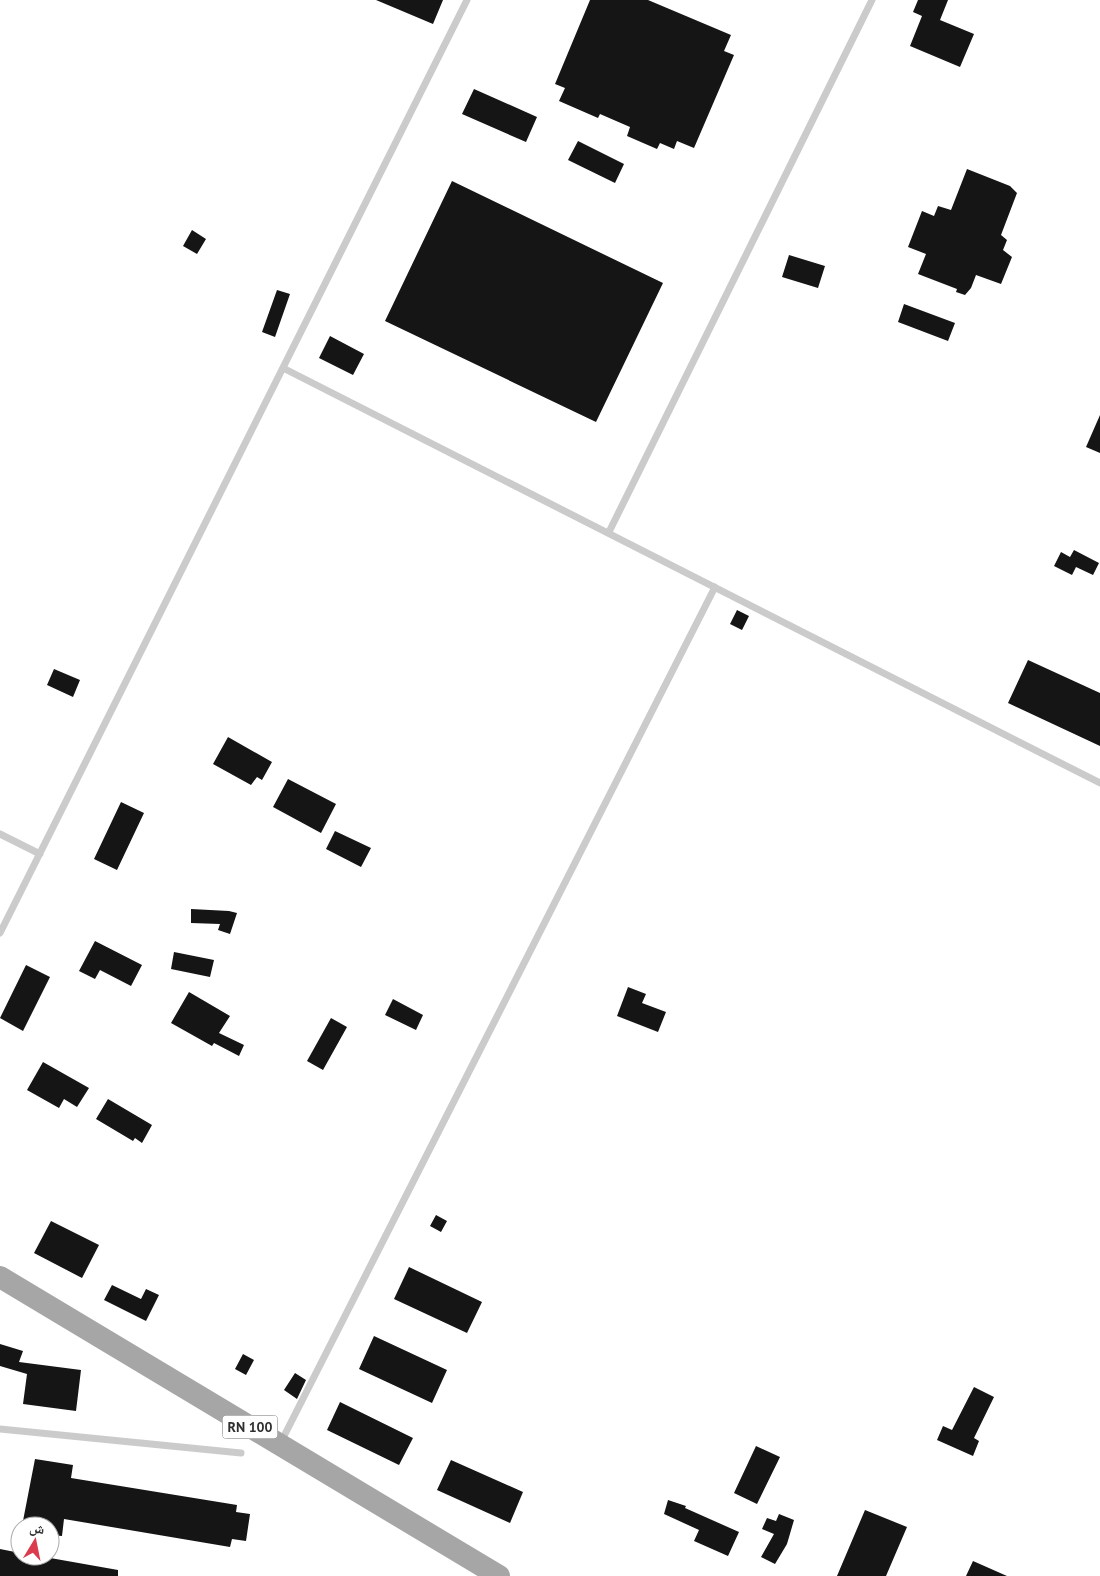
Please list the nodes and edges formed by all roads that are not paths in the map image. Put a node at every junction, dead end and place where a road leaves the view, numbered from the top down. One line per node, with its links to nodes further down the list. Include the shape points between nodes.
1 (467, 0): 3 (lane)
2 (872, 0): 4 (lane)
3 (282, 368): 4 (lane); 8 (lane)
4 (609, 532): 5 (lane)
5 (715, 587): 6 (lane); 12 (lane)
6 (1100, 783)
7 (0, 834): 8 (lane)
8 (40, 854): 9 (lane)
9 (0, 933)
10 (0, 1277): 12 (main road, RN 100)
11 (0, 1429): 13 (lane)
12 (280, 1445): 14 (main road, RN 100)
13 (241, 1453)
14 (499, 1576)

